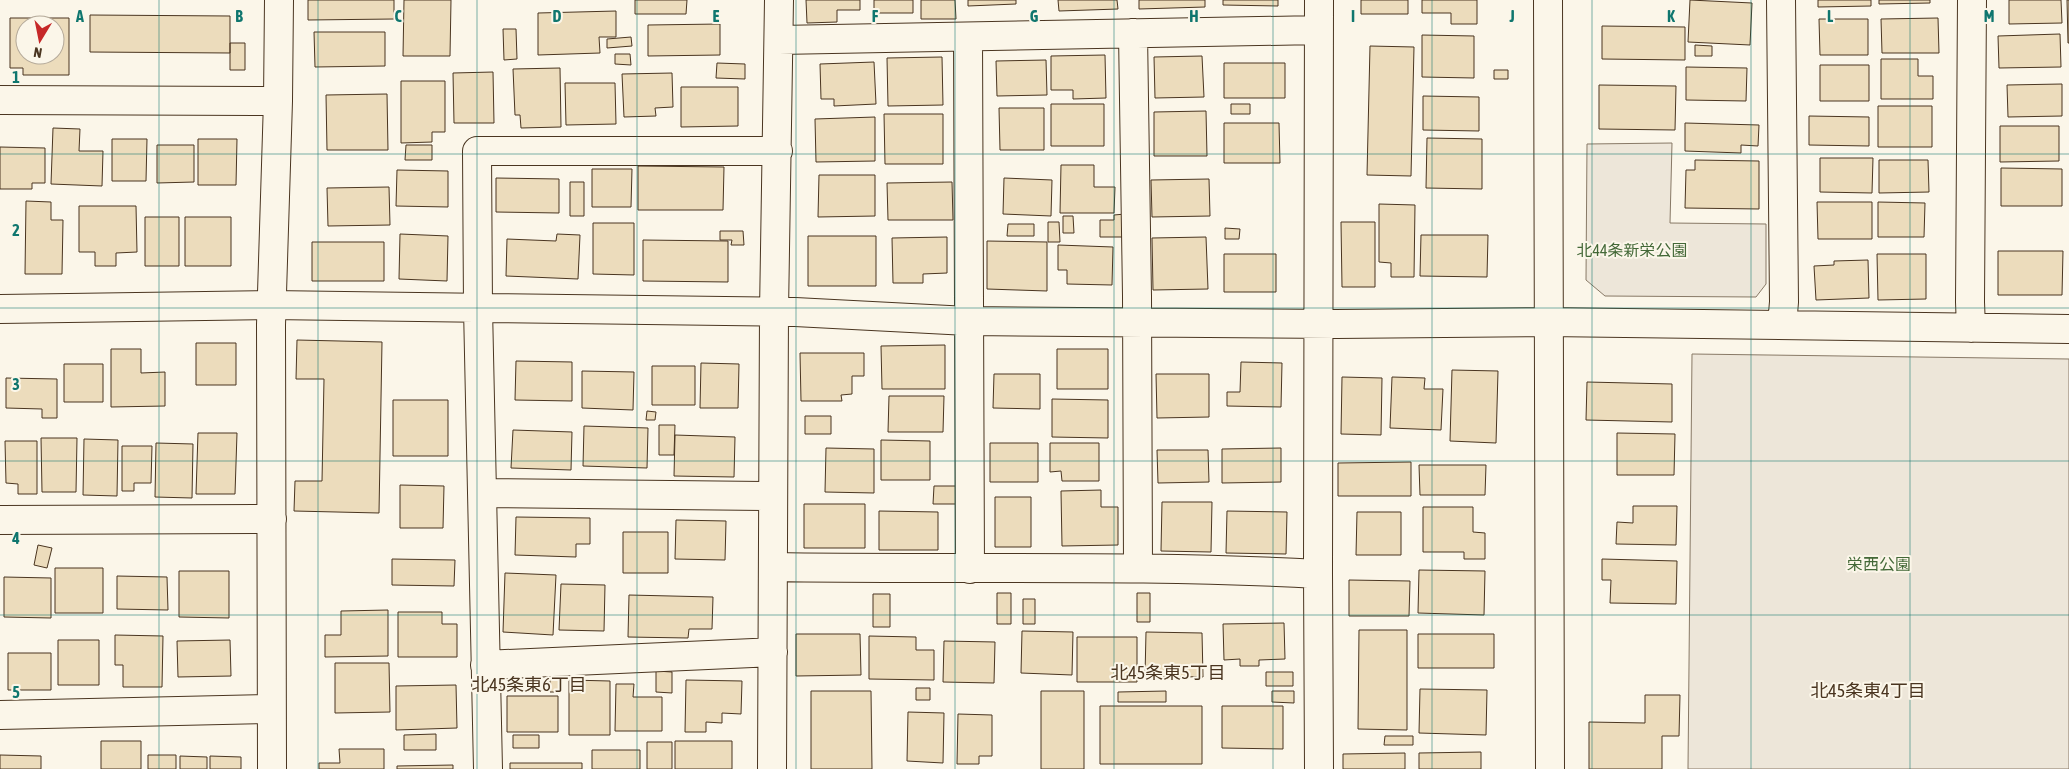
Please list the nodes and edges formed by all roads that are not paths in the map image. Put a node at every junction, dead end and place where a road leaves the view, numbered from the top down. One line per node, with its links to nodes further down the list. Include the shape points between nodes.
1 (279, 0): 12 (street)
2 (779, 0): 10 (street)
3 (1319, 0): 7 (street)
4 (1548, 0): 20 (street)
5 (1782, 0): 22 (street)
6 (1972, 0): 23 (street)
7 (1319, 30): 8 (street); 21 (street)
8 (1133, 33): 9 (street); 19 (street)
9 (968, 37): 10 (street); 18 (street)
10 (779, 40): 13 (street)
11 (0, 100): 12 (street)
12 (278, 101): 14 (street)
13 (778, 151): 15 (street, via 477,151); 17 (street)
14 (271, 305): 15 (street); 16 (street); 27 (street)
15 (478, 308): 17 (street); 25 (street)
16 (0, 309)
17 (774, 312): 18 (street); 26 (street)
18 (968, 320): 19 (street); 31 (street)
19 (1137, 322): 21 (street); 30 (street)
20 (1548, 322): 21 (street); 22 (street); 41 (street)
21 (1318, 324): 32 (street)
22 (1782, 325): 23 (street)
23 (1971, 328): 24 (street)
24 (2069, 329)
25 (482, 493): 26 (street); 34 (street)
26 (773, 496): 29 (street)
27 (272, 519): 28 (street); 35 (street)
28 (0, 520)
29 (773, 567): 31 (street); 33 (street)
30 (1138, 568): 31 (street); 32 (street)
31 (970, 569)
32 (1318, 574): 40 (street)
33 (773, 652): 34 (street); 39 (street)
34 (485, 665): 38 (street)
35 (270, 709): 36 (street); 37 (street)
36 (0, 715)
37 (272, 769)
38 (488, 769)
39 (772, 769)
40 (1319, 769)
41 (1550, 769)

